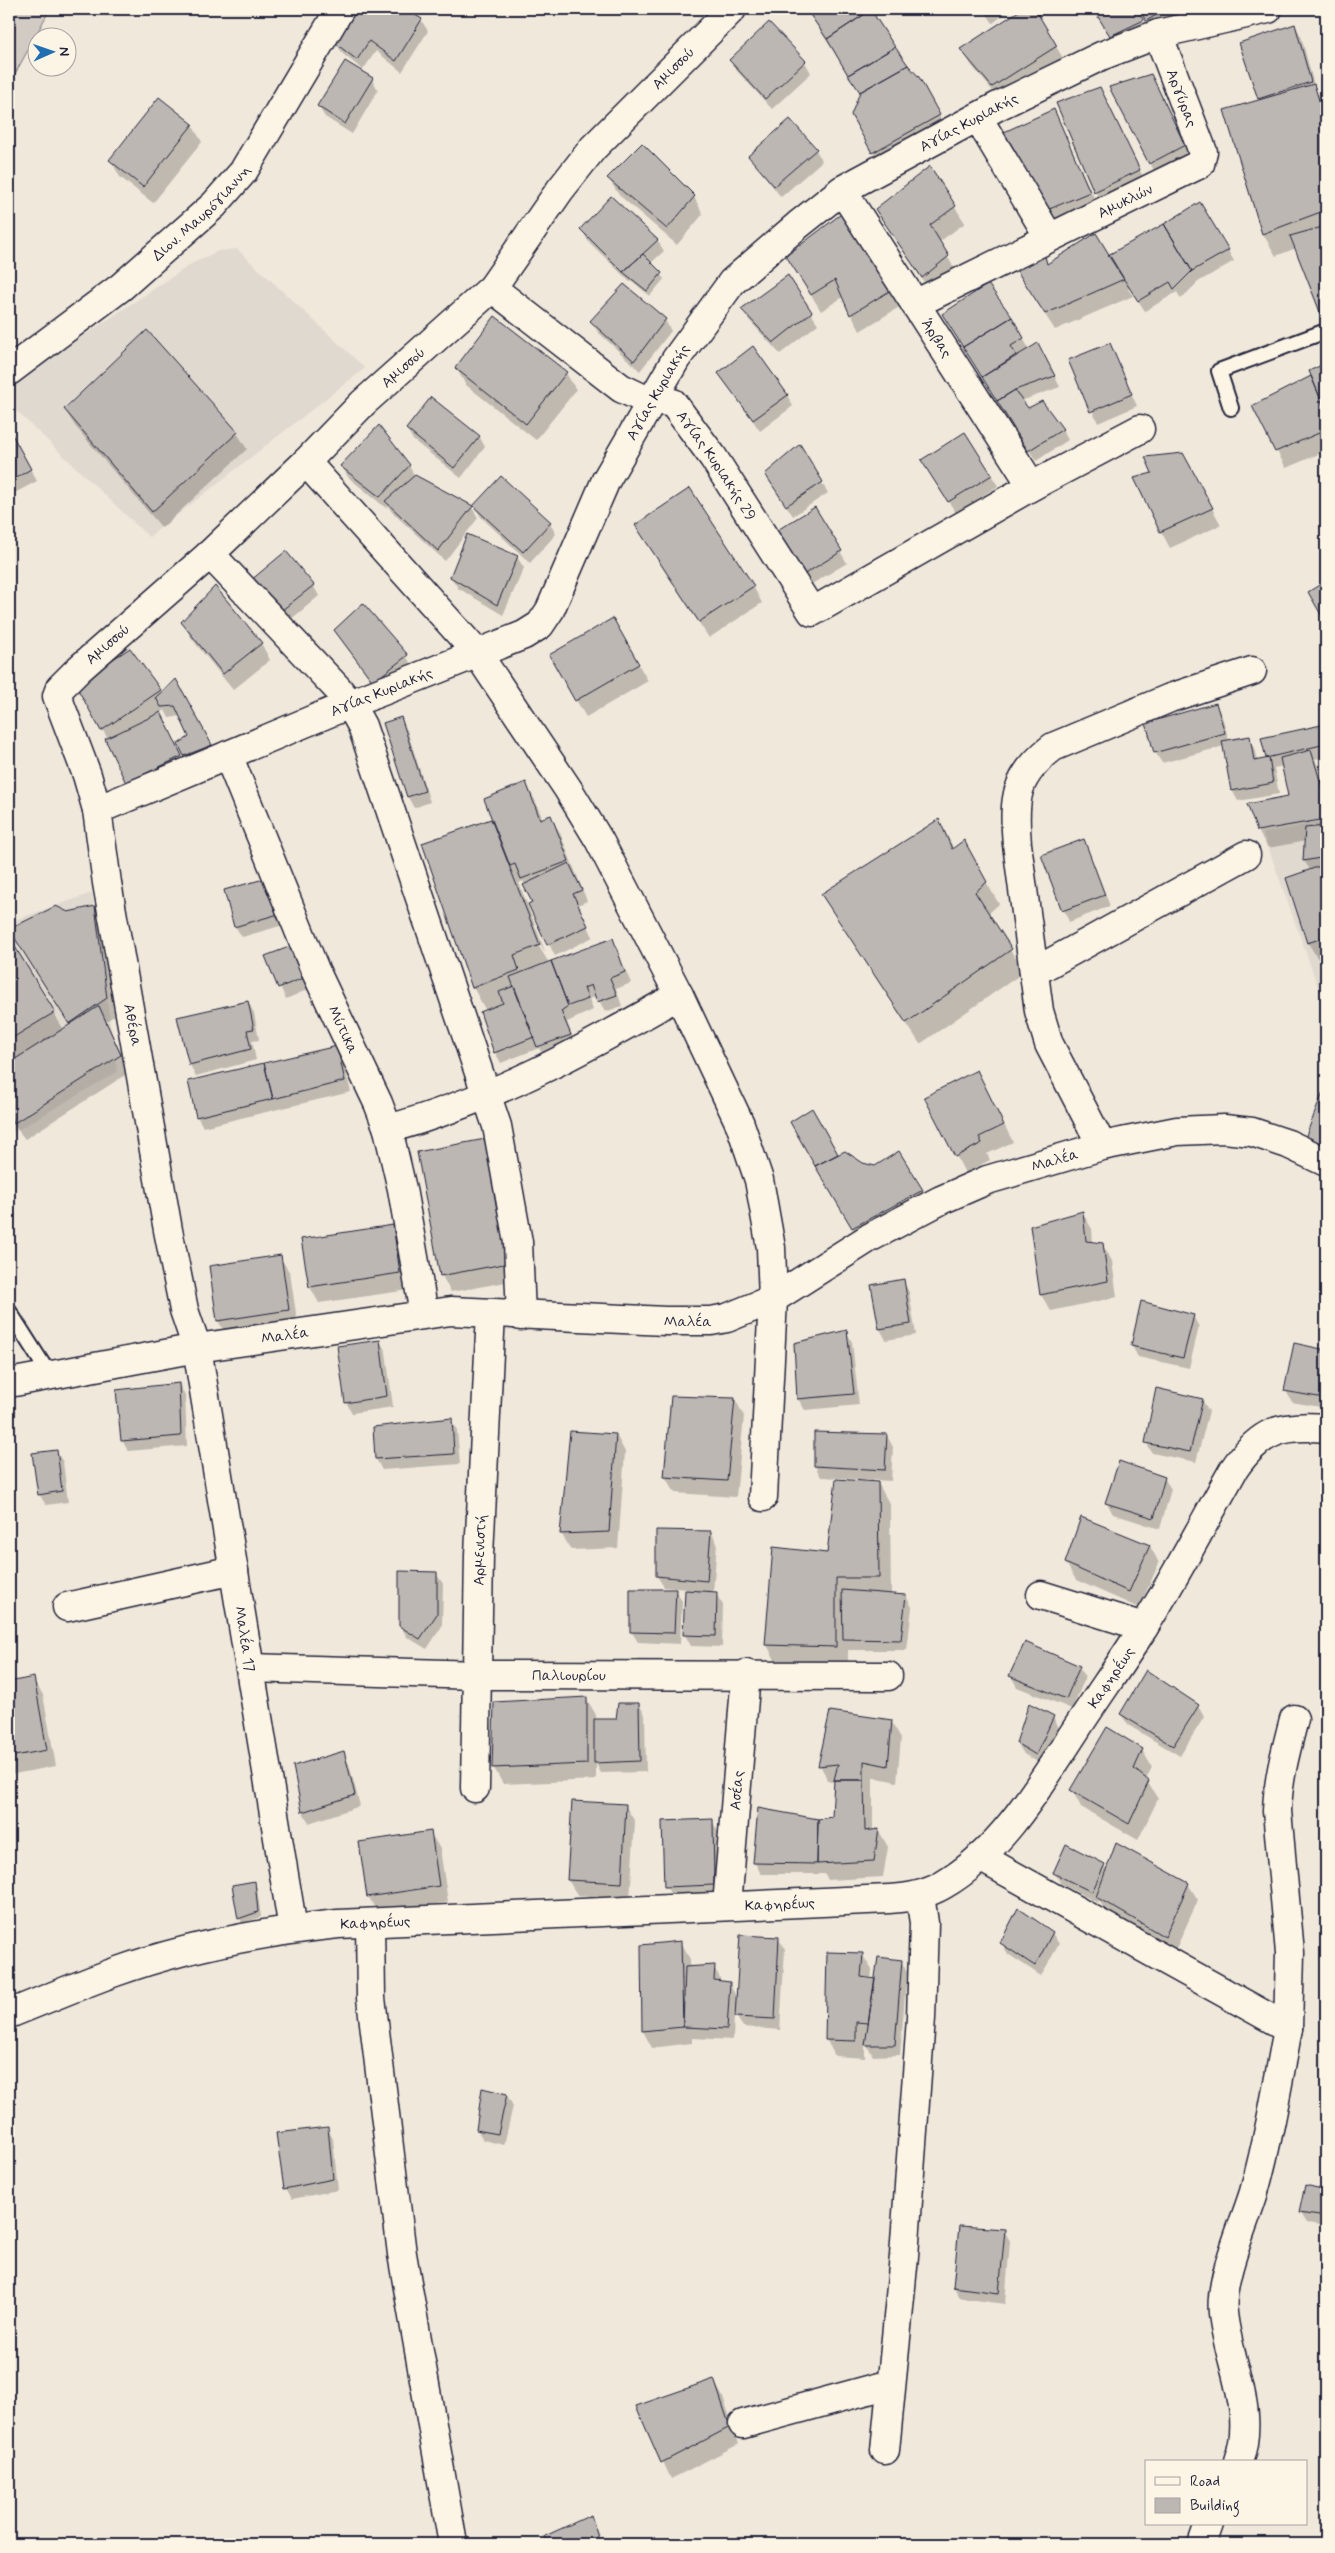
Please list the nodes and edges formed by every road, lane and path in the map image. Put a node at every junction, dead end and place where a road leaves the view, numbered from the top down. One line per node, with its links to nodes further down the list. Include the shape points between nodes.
1 (340, 9): 12 (street, Διον. Μαυρόγιαννη, via 243,172 214,205 128,281)
2 (732, 9): 9 (street, Αμισσού, via 593,148)
3 (1268, 9): 4 (street, Αγίας Κυριακής)
4 (1158, 34): 5 (street, Αγίας Κυριακής, via 1101,56); 6 (street, Αργύρας, via 1203,152)
5 (978, 118): 7 (street, Αγίας Κυριακής); 8 (street)
6 (1200, 164): 8 (street, Αμυκλών)
7 (842, 190): 10 (street, Άρβας); 13 (street, Αγίας Κυριακής, via 732,282)
8 (1049, 237): 10 (street, Αμυκλών)
9 (492, 288): 13 (street, Αγίας Κυριακής 29, via 616,384 630,393); 16 (street, Αμισσού, via 363,403)
10 (915, 304): 17 (street, Άρβας)
11 (1326, 330): 14 (lane, via 1219,371)
12 (9, 371)
13 (651, 399): 17 (street, Αγίας Κυριακής 29, via 670,401 678,409 742,501 812,612); 19 (street, Αγίας Κυριακής, via 606,480 540,625 524,635)
14 (1231, 408)
15 (1140, 429): 17 (street)
16 (306, 462): 18 (street, Αμισσού); 19 (street)
17 (1032, 486)
18 (210, 554): 21 (street); 22 (street, Αμισσού, via 79,669 60,688 56,696)
19 (478, 653): 21 (street, Αγίας Κυριακής); 27 (street, via 598,840)
20 (1252, 671): 26 (street, via 1170,698 1080,734 1054,747 1024,775 1016,796 1015,816)
21 (350, 704): 23 (street, Αγίας Κυριακής); 28 (street, via 367,739)
22 (59, 705): 24 (street, Αθέρα, via 87,775)
23 (228, 755): 24 (street, Αγίας Κυριακής); 29 (street, Μύτικα, via 315,970)
24 (97, 810): 37 (street, Αθέρα, via 170,1238 184,1310)
25 (1246, 855): 26 (street)
26 (1034, 972): 30 (street, via 1039,1011 1050,1044)
27 (679, 994): 28 (street, via 589,1047); 32 (street, via 740,1124 759,1180 771,1248)
28 (488, 1095): 29 (street); 36 (street, via 512,1202)
29 (388, 1129): 35 (street, Μύτικα)
30 (1102, 1146): 31 (street, Μαλέα, via 1177,1131 1224,1129 1261,1135); 32 (street, Μαλέα, via 1021,1169 941,1200 869,1238)
31 (1326, 1162)
32 (773, 1299): 36 (street, Μαλέα, via 711,1321); 41 (street)
33 (9, 1311): 38 (lane)
34 (491, 1313): 35 (street, Μαλέα, via 451,1311); 36 (street, Μαλέα); 48 (street, Αρμενιστή)
35 (424, 1314): 37 (street, Μαλέα)
36 (522, 1316)
37 (197, 1348): 38 (street, Μαλέα); 42 (street, Μαλέα 17)
38 (49, 1374): 39 (street, Μαλέα)
39 (9, 1384)
40 (1326, 1428): 45 (street, Καφηρέως, via 1281,1429 1265,1436 1248,1450)
41 (763, 1497)
42 (234, 1570): 44 (street); 46 (street, Μαλέα 17)
43 (1041, 1595): 45 (street)
44 (66, 1607)
45 (1144, 1627): 52 (street, Καφηρέως, via 1030,1797 1010,1825)
46 (250, 1668): 48 (street, Παλιουρίου); 56 (street, Μαλέα 17)
47 (746, 1674): 48 (street, Παλιουρίου); 49 (street, Παλιουρίου); 54 (street, Ασέας)
48 (476, 1675): 51 (street, Αρμενιστή)
49 (888, 1676)
50 (1294, 1719): 58 (street, via 1283,1761 1277,1811 1290,1953)
51 (475, 1788)
52 (980, 1857): 53 (street, Καφηρέως, via 949,1881); 58 (street)
53 (920, 1895): 54 (street, Καφηρέως); 59 (street, via 924,1942 921,2018 904,2256)
54 (727, 1906): 55 (street, Καφηρέως)
55 (370, 1923): 56 (street, Καφηρέως); 64 (street, via 371,1998 402,2254)
56 (293, 1929): 57 (street, Καφηρέως, via 222,1942 154,1960)
57 (9, 2014)
58 (1288, 2028): 62 (street, via 1254,2191 1223,2294 1223,2313 1246,2433)
59 (890, 2384): 60 (street); 61 (street)
60 (743, 2424)
61 (885, 2450)
62 (1239, 2460)
63 (1208, 2526): 65 (street)
64 (453, 2544)
65 (1202, 2544)

